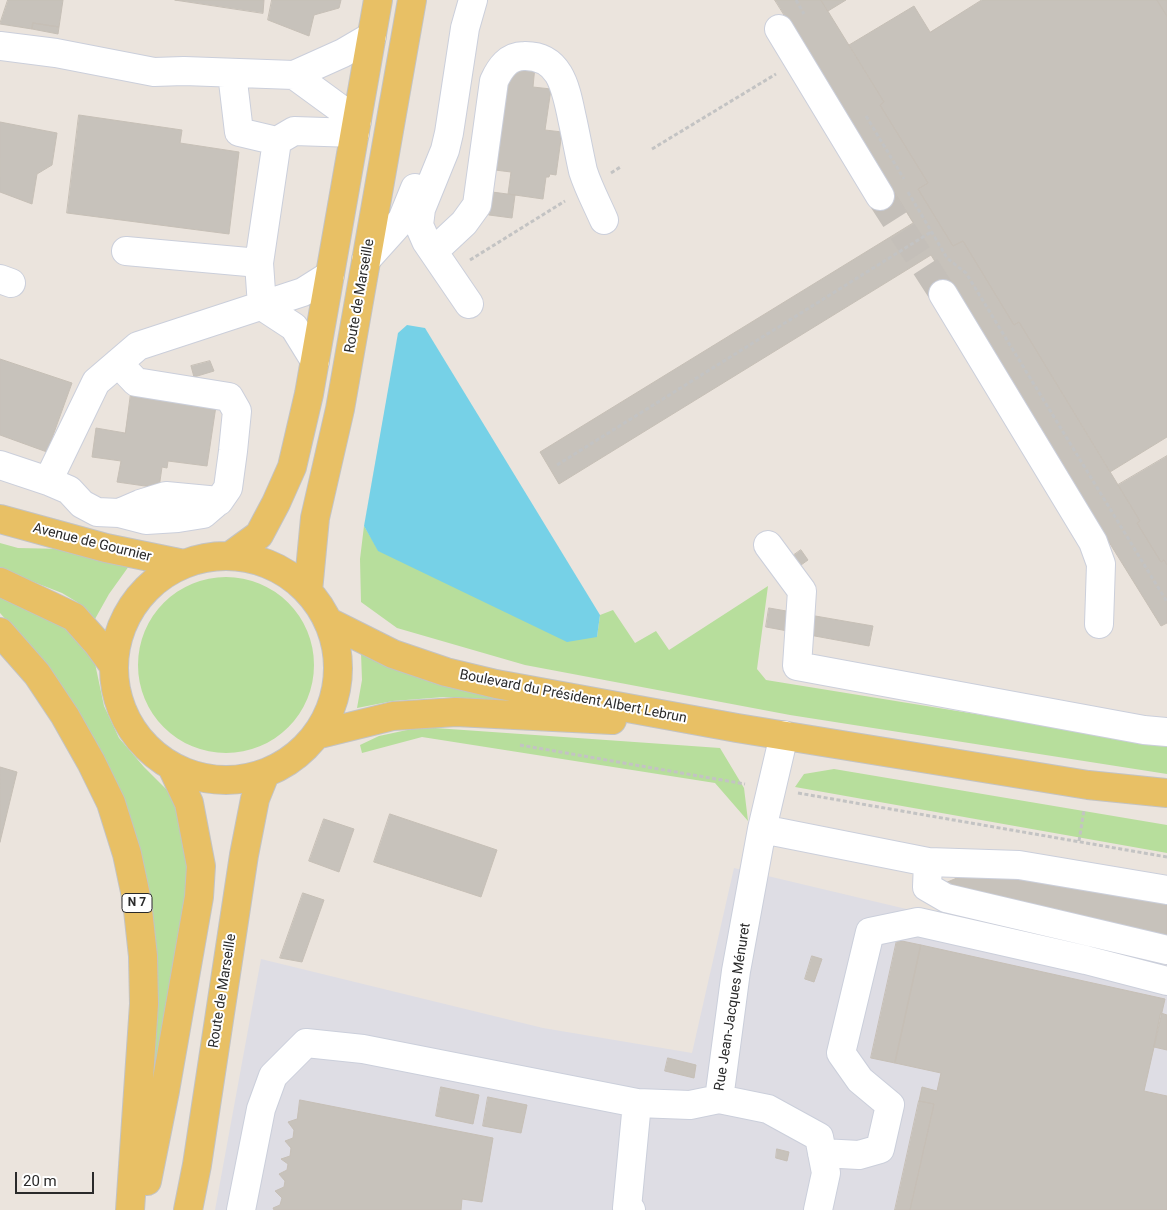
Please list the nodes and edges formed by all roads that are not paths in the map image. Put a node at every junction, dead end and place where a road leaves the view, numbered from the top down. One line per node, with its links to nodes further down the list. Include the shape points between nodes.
1 (378, 0): 6 (main road)
2 (412, 0): 16 (main road, Route de Marseille)
3 (455, 0): 16 (street, via 427,156 402,220)
4 (473, 0): 15 (street, via 464,28 445,150 421,209 420,225)
5 (779, 29): 12 (street)
6 (372, 36): 9 (street); 10 (main road)
7 (0, 46): 8 (street, via 154,72)
8 (232, 73): 9 (street); 11 (street, via 240,132)
9 (294, 75): 10 (street)
10 (356, 127): 11 (street, via 294,131); 18 (main road)
11 (277, 141): 17 (street)
12 (880, 196)
13 (604, 220): 15 (street, via 584,173 565,85 548,62 534,56 521,56 500,68 494,81 477,205 464,223)
14 (126, 251): 17 (street)
15 (434, 251): 20 (street)
16 (366, 260): 31 (main road, Route de Marseille, via 340,409 315,518)
17 (260, 263): 21 (street)
18 (330, 275): 21 (street, via 303,292); 22 (main road)
19 (943, 294): 33 (street, via 1093,542 1101,564)
20 (469, 304)
21 (262, 306): 22 (street, via 294,326); 23 (street, via 138,346)
22 (315, 362): 28 (main road, via 292,466 276,503 259,535)
23 (118, 363): 25 (street, via 96,382); 25 (street, via 136,382 229,397 236,411 228,488 219,501 166,496 119,513 97,512 82,504 69,490)
24 (0, 465): 25 (street)
25 (48, 481)
26 (5, 523): 29 (main road, Avenue de Gournier)
27 (768, 545): 37 (street, via 802,592 797,666)
28 (230, 556): 29 (main road, via 207,557); 31 (main road, via 259,561 286,573)
29 (184, 564): 35 (main road, via 156,580 134,604 119,634)
30 (0, 582): 35 (main road, via 74,617)
31 (308, 591): 32 (main road)
32 (329, 622): 36 (main road, Boulevard du Président Albert Lebrun, via 393,654 446,672); 38 (main road, via 337,651 338,680 331,709)
33 (1099, 624)
34 (0, 632): 53 (main road, N 7, via 38,674 65,716 111,803 127,854 137,901 144,1004)
35 (114, 666): 40 (main road, via 118,697 130,726 150,751)
36 (737, 728): 38 (main road, Boulevard du Président Albert Lebrun, via 456,712 393,716); 39 (main road, Boulevard du Président Albert Lebrun)
37 (1167, 732)
38 (316, 735): 41 (main road, via 297,755)
39 (784, 735): 43 (main road, Boulevard du Président Albert Lebrun); 45 (street, Rue Jean-Jacques Ménuret)
40 (172, 767): 41 (main road, via 208,779 242,779); 54 (main road, via 189,803 201,866 199,897)
41 (265, 774): 55 (main road, Route de Marseille, via 255,799 244,855)
42 (1167, 793): 43 (main road, Boulevard du Président Albert Lebrun)
43 (1086, 797): 44 (main road, Boulevard du Président Albert Lebrun)
44 (1167, 806)
45 (762, 830): 46 (street); 50 (street, Rue Jean-Jacques Ménuret, via 736,971)
46 (928, 862): 47 (street, via 1019,865); 48 (street, via 927,887 946,898)
47 (1167, 890)
48 (1167, 950)
49 (1167, 981): 52 (street, via 918,922 870,932 841,1053 860,1080 890,1105 880,1149 860,1155)
50 (719, 1099): 51 (street, via 690,1105); 52 (street, Rue Jean-Jacques Ménuret, via 768,1109 819,1137)
51 (636, 1103): 56 (street, via 432,1061 306,1043 273,1076 261,1108); 57 (street, via 627,1208)
52 (822, 1153): 58 (street, Rue Jean-Jacques Ménuret, via 826,1174)
53 (130, 1210)
54 (141, 1210)
55 (188, 1210)
56 (241, 1210)
57 (631, 1210)
58 (818, 1210)

